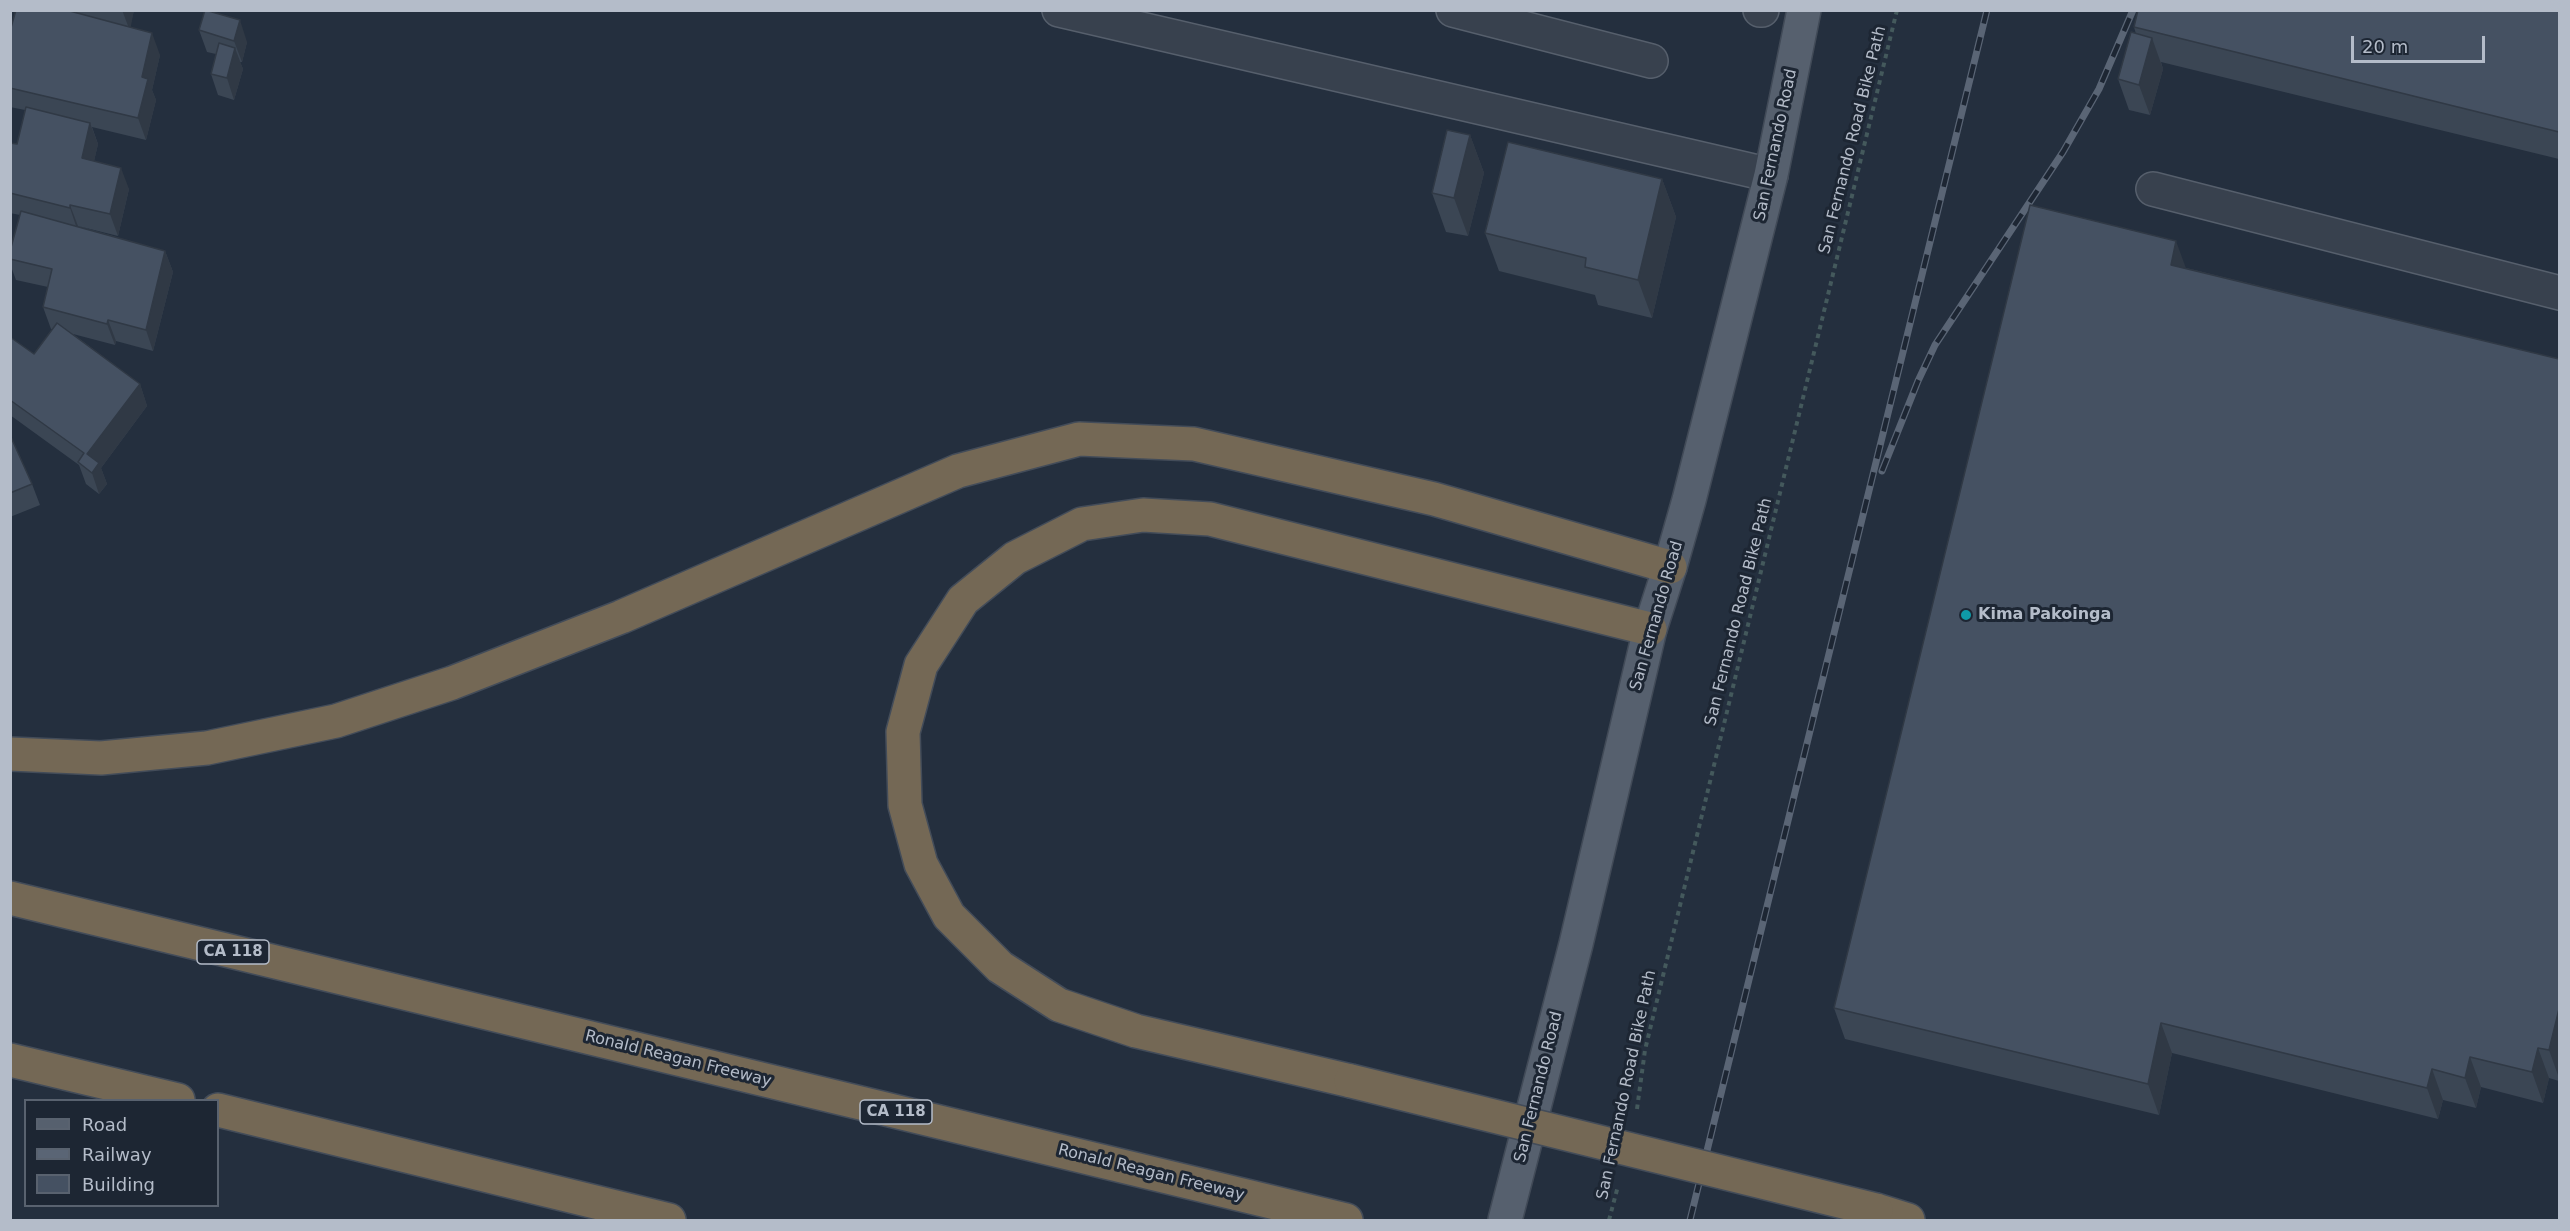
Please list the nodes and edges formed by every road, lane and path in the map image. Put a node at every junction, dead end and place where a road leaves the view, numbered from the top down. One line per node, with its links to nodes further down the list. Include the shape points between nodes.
1 (1059, 10): 6 (lane)
2 (1453, 10): 5 (lane)
3 (1804, 10): 6 (main road, San Fernando Road)
4 (1897, 10): 16 (path, San Fernando Road Bike Path, via 1648,1038)
5 (1651, 61)
6 (1771, 175): 9 (main road, San Fernando Road)
7 (2153, 189): 8 (lane)
8 (2559, 293)
9 (1671, 567): 10 (main road, San Fernando Road); 11 (highway, via 1434,499 1194,444 1079,440 958,471 621,617 452,682 336,721 207,748 101,758)
10 (1650, 629): 20 (main road, San Fernando Road, via 1576,944); 22 (highway, bridge, via 1210,519 1143,515 1082,524 1016,558 963,600 921,665 903,732 905,805 921,864 950,916 1000,967 1059,1005 1136,1031 1876,1210)
11 (10, 754)
12 (10, 898): 18 (highway, Ronald Reagan Freeway / CA 118)
13 (10, 1060): 14 (highway)
14 (170, 1099)
15 (219, 1110): 19 (highway)
16 (1636, 1114)
17 (1620, 1178): 21 (path, San Fernando Road Bike Path)
18 (1342, 1219)
19 (669, 1221)
20 (1505, 1221)
21 (1609, 1221)
22 (1908, 1221)

